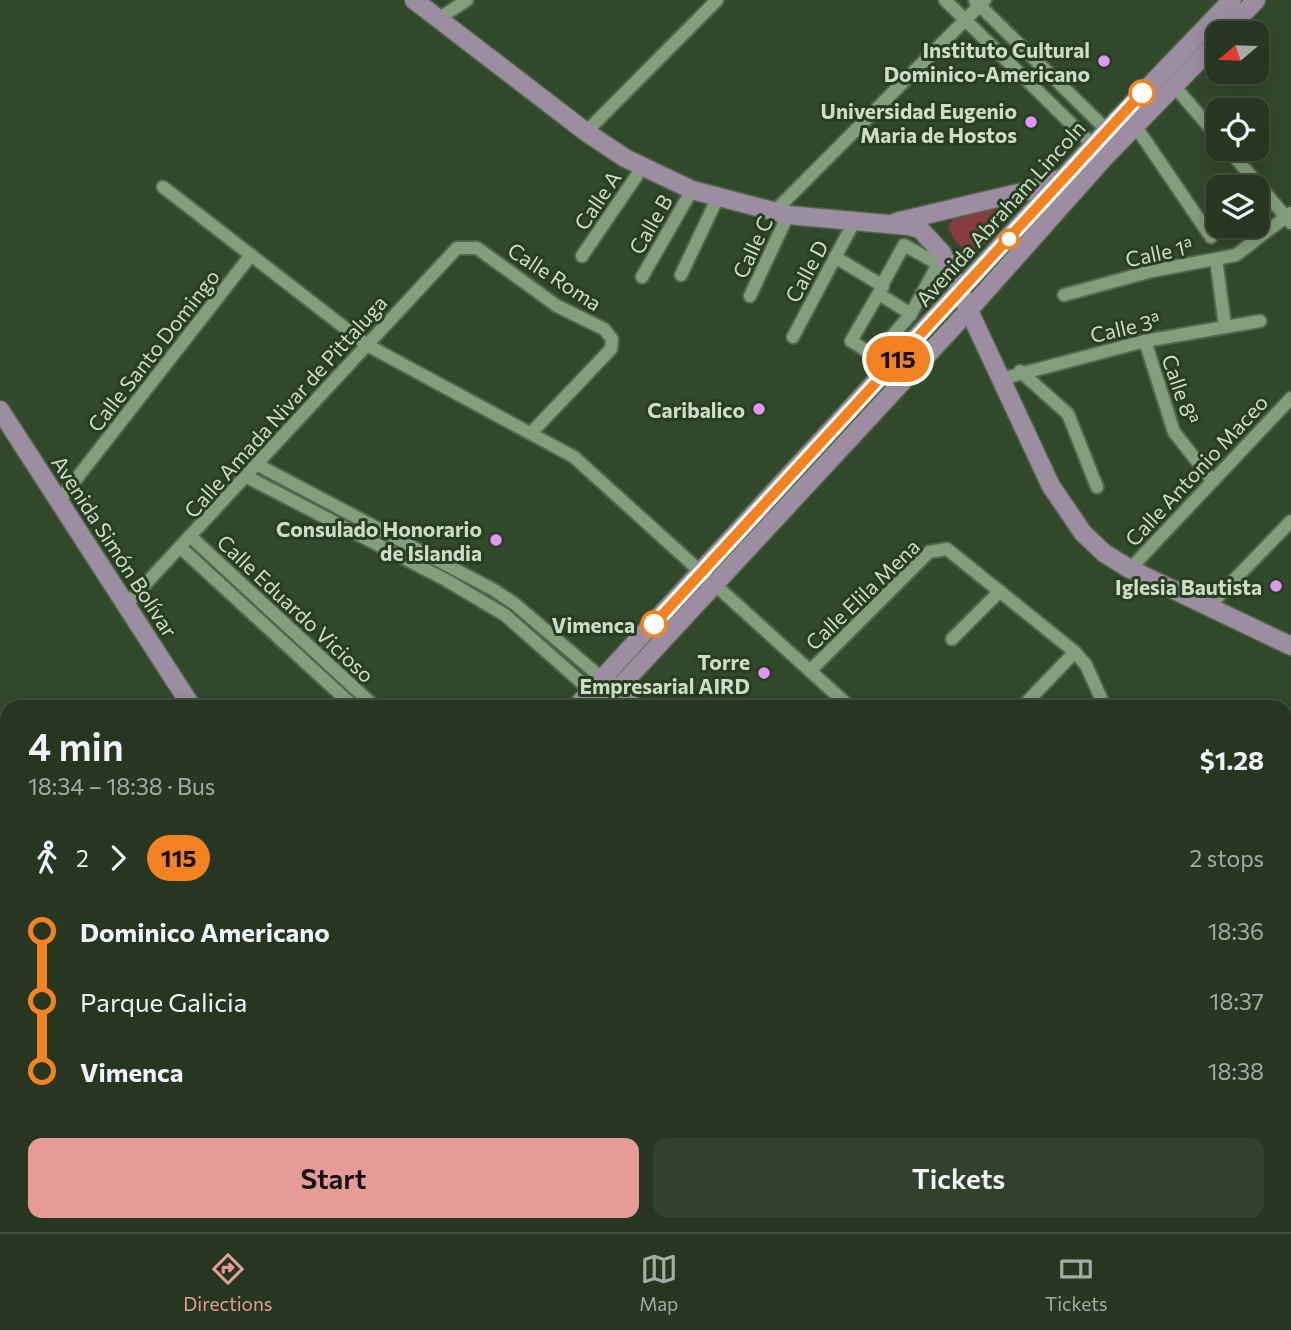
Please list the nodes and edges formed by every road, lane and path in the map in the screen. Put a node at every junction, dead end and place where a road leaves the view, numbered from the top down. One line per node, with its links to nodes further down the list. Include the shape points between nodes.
1 (414, 0): 8 (main road)
2 (467, 0): 8 (street)
3 (717, 0): 16 (street)
4 (944, 0): 9 (street)
5 (1256, 0): 7 (main road, Avenida Abraham Lincoln)
6 (979, 2): 9 (street, Calle C); 15 (street)
7 (1233, 4): 10 (main road, Avenida Abraham Lincoln); 15 (main road, Avenida Abraham Lincoln)
8 (438, 19): 16 (main road)
9 (965, 20): 18 (street); 25 (street, Calle C)
10 (1228, 21)
11 (1206, 54): 12 (main road, Avenida Abraham Lincoln)
12 (1175, 87): 13 (street); 14 (main road, Avenida Abraham Lincoln)
13 (1206, 123)
14 (1136, 127): 17 (main road, Avenida Abraham Lincoln); 29 (street)
15 (1107, 130): 17 (street); 18 (main road, Avenida Abraham Lincoln)
16 (586, 132): 20 (main road)
17 (1119, 143): 18 (main road, Avenida Abraham Lincoln)
18 (1099, 151): 21 (main road, Avenida Abraham Lincoln); 41 (main road, Avenida Abraham Lincoln)
19 (1239, 161): 26 (street)
20 (644, 165): 23 (main road); 32 (street, Calle A)
21 (1065, 177): 28 (main road, via 1031,190); 38 (main road, Avenida Abraham Lincoln)
22 (163, 187): 31 (street)
23 (692, 190): 24 (main road); 36 (street, Calle B)
24 (718, 197): 25 (main road); 35 (street)
25 (781, 213): 27 (main road); 40 (street, Calle C)
26 (1289, 217): 34 (street, Calle 1ª, via 1238,254)
27 (854, 222): 28 (main road); 33 (street, Calle D)
28 (890, 223): 38 (main road, via 928,235)
29 (1206, 230)
30 (477, 248): 47 (street, Calle Amada Nivar de Pittaluga, via 463,246 452,252); 52 (street, Calle Roma, via 557,306 604,329 612,339 611,349)
31 (251, 255): 47 (street); 57 (street, Calle Santo Domingo)
32 (582, 256)
33 (835, 257): 37 (street); 45 (street, Calle D)
34 (1216, 260): 39 (street, Calle 1ª, via 1152,271); 44 (street)
35 (681, 275)
36 (642, 277)
37 (881, 290): 42 (street); 42 (street, via 851,341 875,356); 42 (street, via 904,245 938,264)
38 (960, 292): 41 (main road); 65 (main road, Avenida Abraham Lincoln)
39 (1064, 295)
40 (750, 296)
41 (968, 311): 49 (main road); 65 (main road, Avenida Abraham Lincoln)
42 (911, 314)
43 (1260, 321): 44 (street, Calle 3ª)
44 (1225, 326): 46 (street, Calle 3ª)
45 (793, 337)
46 (1145, 341): 48 (street, Calle 3ª); 55 (street, Calle 8ª, via 1174,432)
47 (367, 345): 52 (street); 53 (street, Calle Amada Nivar de Pittaluga)
48 (1020, 372): 49 (street, Calle 3ª); 56 (street, via 1068,414)
49 (1001, 379): 64 (main road, via 1065,510 1104,553)
50 (1291, 398): 55 (street, Calle Antonio Maceo)
51 (0, 410): 57 (main road, Avenida Simón Bolívar)
52 (532, 432): 65 (street, via 574,457)
53 (258, 465): 54 (street, Calle Amada Nivar de Pittaluga); 58 (street)
54 (247, 477): 60 (street); 61 (street, Calle Amada Nivar de Pittaluga)
55 (1212, 480): 64 (street, Calle Antonio Maceo)
56 (1097, 487)
57 (59, 501): 68 (main road, Avenida Simón Bolívar)
58 (341, 509): 60 (street); 63 (street)
59 (1291, 521): 69 (street)
60 (334, 522): 66 (street)
61 (191, 537): 62 (street, Calle Amada Nivar de Pittaluga); 77 (street, Calle Eduardo Vicioso)
62 (181, 548): 68 (street, Calle Amada Nivar de Pittaluga); 76 (street, Calle Eduardo Vicioso)
63 (452, 568): 66 (street); 74 (street, via 515,604)
64 (1130, 569): 69 (main road)
65 (709, 577): 73 (street); 74 (main road, Avenida Abraham Lincoln)
66 (446, 580): 74 (street, via 505,615)
67 (1000, 591): 70 (street); 72 (street, Calle Elila Mena); 73 (street, Calle Elila Mena, via 953,552 939,548 929,552)
68 (126, 605): 75 (main road, Avenida Simón Bolívar)
69 (1207, 608): 71 (main road)
70 (952, 639)
71 (1291, 646)
72 (1075, 652): 79 (street); 80 (street, Calle Elila Mena)
73 (810, 671): 78 (street)
74 (605, 696)
75 (187, 700)
76 (346, 700)
77 (363, 700)
78 (842, 700)
79 (1029, 700)
80 (1102, 700)

